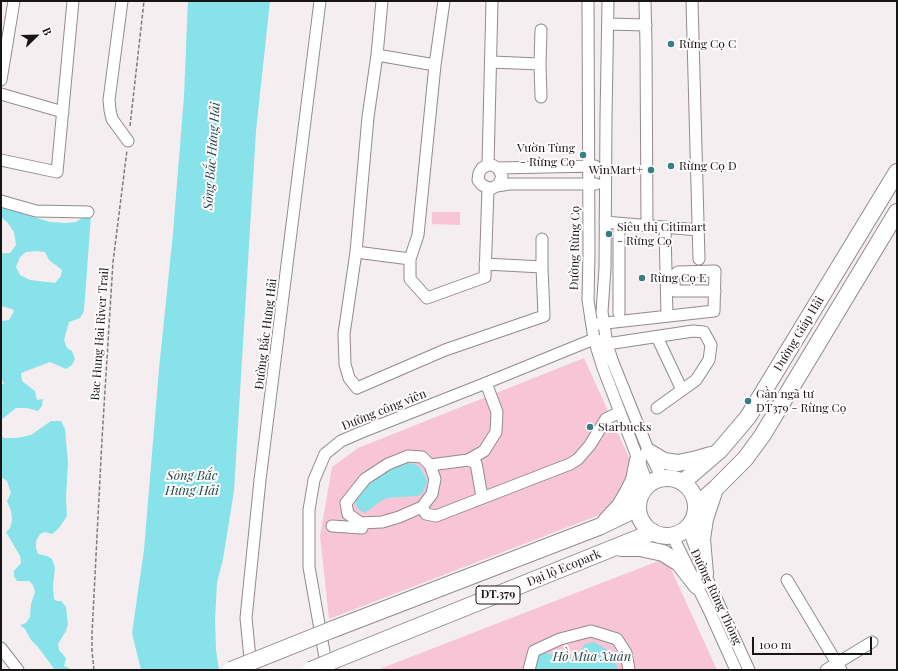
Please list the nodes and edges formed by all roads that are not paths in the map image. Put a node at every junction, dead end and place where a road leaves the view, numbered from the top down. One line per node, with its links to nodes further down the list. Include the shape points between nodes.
1 (14, 1): 12 (street)
2 (73, 1): 23 (street)
3 (122, 1): 24 (street, via 109,100 112,119)
4 (320, 1): 84 (street, Đường Bắc Hưng Hải, via 246,618)
5 (382, 1): 16 (street)
6 (444, 1): 19 (street)
7 (492, 1): 17 (street)
8 (588, 1): 26 (street, Đường Rừng Cọ)
9 (608, 1): 13 (street, Đường Rừng Cọ)
10 (645, 1): 14 (street)
11 (692, 1): 40 (street)
12 (6, 22): 20 (street)
13 (608, 24): 14 (street); 28 (street, Đường Rừng Cọ)
14 (646, 25): 38 (street)
15 (541, 30): 18 (street)
16 (377, 55): 19 (street); 42 (street, via 368,117)
17 (491, 62): 18 (street); 27 (street)
18 (540, 64): 22 (street)
19 (435, 65): 43 (street, via 418,235)
20 (1, 80)
21 (1, 94): 23 (street)
22 (541, 97)
23 (63, 112): 25 (street, via 57,172)
24 (128, 141)
25 (1, 160)
26 (589, 166): 27 (street); 28 (street); 30 (street, Đường Rừng Cọ)
27 (493, 167): 32 (street, via 501,173 501,179); 32 (street, via 482,168 478,176 482,186)
28 (605, 167): 31 (street, Đường Rừng Cọ)
29 (897, 172): 59 (highway, Đường Giáp Hải, via 748,418)
30 (589, 184): 31 (street); 32 (street, via 509,184); 51 (street, Đường Rừng Cọ, via 588,300)
31 (605, 184): 36 (street, Đường Rừng Cọ)
32 (492, 187): 45 (street)
33 (1, 201): 34 (street, via 36,211)
34 (88, 212)
35 (897, 212): 65 (highway, Đường Giáp Hải, via 762,436 745,459)
36 (605, 222): 37 (street); 50 (street, Đường Rừng Cọ, via 602,312)
37 (619, 224): 38 (street); 48 (street)
38 (647, 225): 39 (street)
39 (665, 227): 40 (street); 49 (street)
40 (698, 230): 44 (street)
41 (542, 239): 46 (street)
42 (356, 252): 43 (street); 46 (street, via 344,334 345,364 349,378 357,388 445,350 544,316)
43 (410, 259): 45 (street, via 410,279 427,298 485,278)
44 (699, 259)
45 (485, 264): 46 (street)
46 (542, 267)
47 (715, 291): 49 (street, via 714,311)
48 (619, 313)
49 (667, 316): 50 (street)
50 (604, 323): 51 (street); 54 (street, Đường Rừng Cọ)
51 (592, 325): 53 (street, Đường Rừng Cọ)
52 (657, 337): 54 (street); 56 (street); 56 (street, via 693,331 704,332 711,345 709,360 696,380)
53 (594, 339): 54 (street); 55 (street, Đường công viên); 58 (street, Đường Rừng Cọ)
54 (607, 344): 60 (street, Đường Rừng Cọ)
55 (486, 383): 61 (street, via 497,412 496,432 484,451); 86 (street, Đường công viên, via 362,432 341,442 325,454 314,480 309,510 309,568)
56 (682, 390): 57 (street)
57 (657, 408)
58 (620, 412): 60 (street, Đường Rừng Cọ); 66 (street, via 606,419 590,446 570,464)
59 (715, 454): 60 (highway, via 678,463); 64 (highway, Đường Giáp Hải)
60 (643, 456): 63 (street, Đường Rừng Cọ); 63 (street, Đường Rừng Cọ); 72 (highway, via 620,506)
61 (468, 460): 62 (street); 66 (street, via 476,463)
62 (430, 465): 68 (street, via 435,479 434,487); 70 (street, via 422,457 408,456 388,464 365,479 346,503 348,514)
63 (655, 481): 64 (highway, via 668,477); 69 (highway, via 643,490)
64 (683, 482): 67 (highway, via 695,496)
65 (716, 488): 67 (highway, Đường Giáp Hải); 77 (highway, via 705,519)
66 (482, 498): 68 (street, via 436,516 426,514)
67 (697, 505): 73 (highway, via 696,514)
68 (422, 507): 70 (street, via 382,522)
69 (638, 508): 72 (highway, Đại lộ Ecopark / ĐT.379); 74 (highway, via 641,520)
70 (361, 523): 71 (street, via 362,528)
71 (332, 526)
72 (601, 526): 83 (highway, Đại lộ Ecopark / ĐT.379, bridge)
73 (688, 528): 75 (highway); 77 (street, Đường Rừng Thông)
74 (653, 532): 75 (highway, via 665,536); 76 (highway, Đại lộ Ecopark / ĐT.379)
75 (672, 535): 77 (street, Đường Rừng Thông)
76 (615, 548): 77 (highway, via 640,548 663,553); 85 (highway, Đại lộ Ecopark / ĐT.379, bridge)
77 (701, 580): 89 (street, Đường Rừng Thông); 90 (street, Đường Rừng Thông)
78 (787, 580): 81 (street)
79 (872, 642): 81 (street)
80 (2, 651): 82 (street)
81 (839, 667): 91 (street)
82 (18, 670)
83 (231, 670)
84 (252, 670)
85 (311, 670)
86 (327, 670)
87 (529, 670): 88 (street, via 534,651 560,639 591,631 617,640 626,653)
88 (629, 670)
89 (736, 670)
90 (749, 670)
91 (826, 670)

